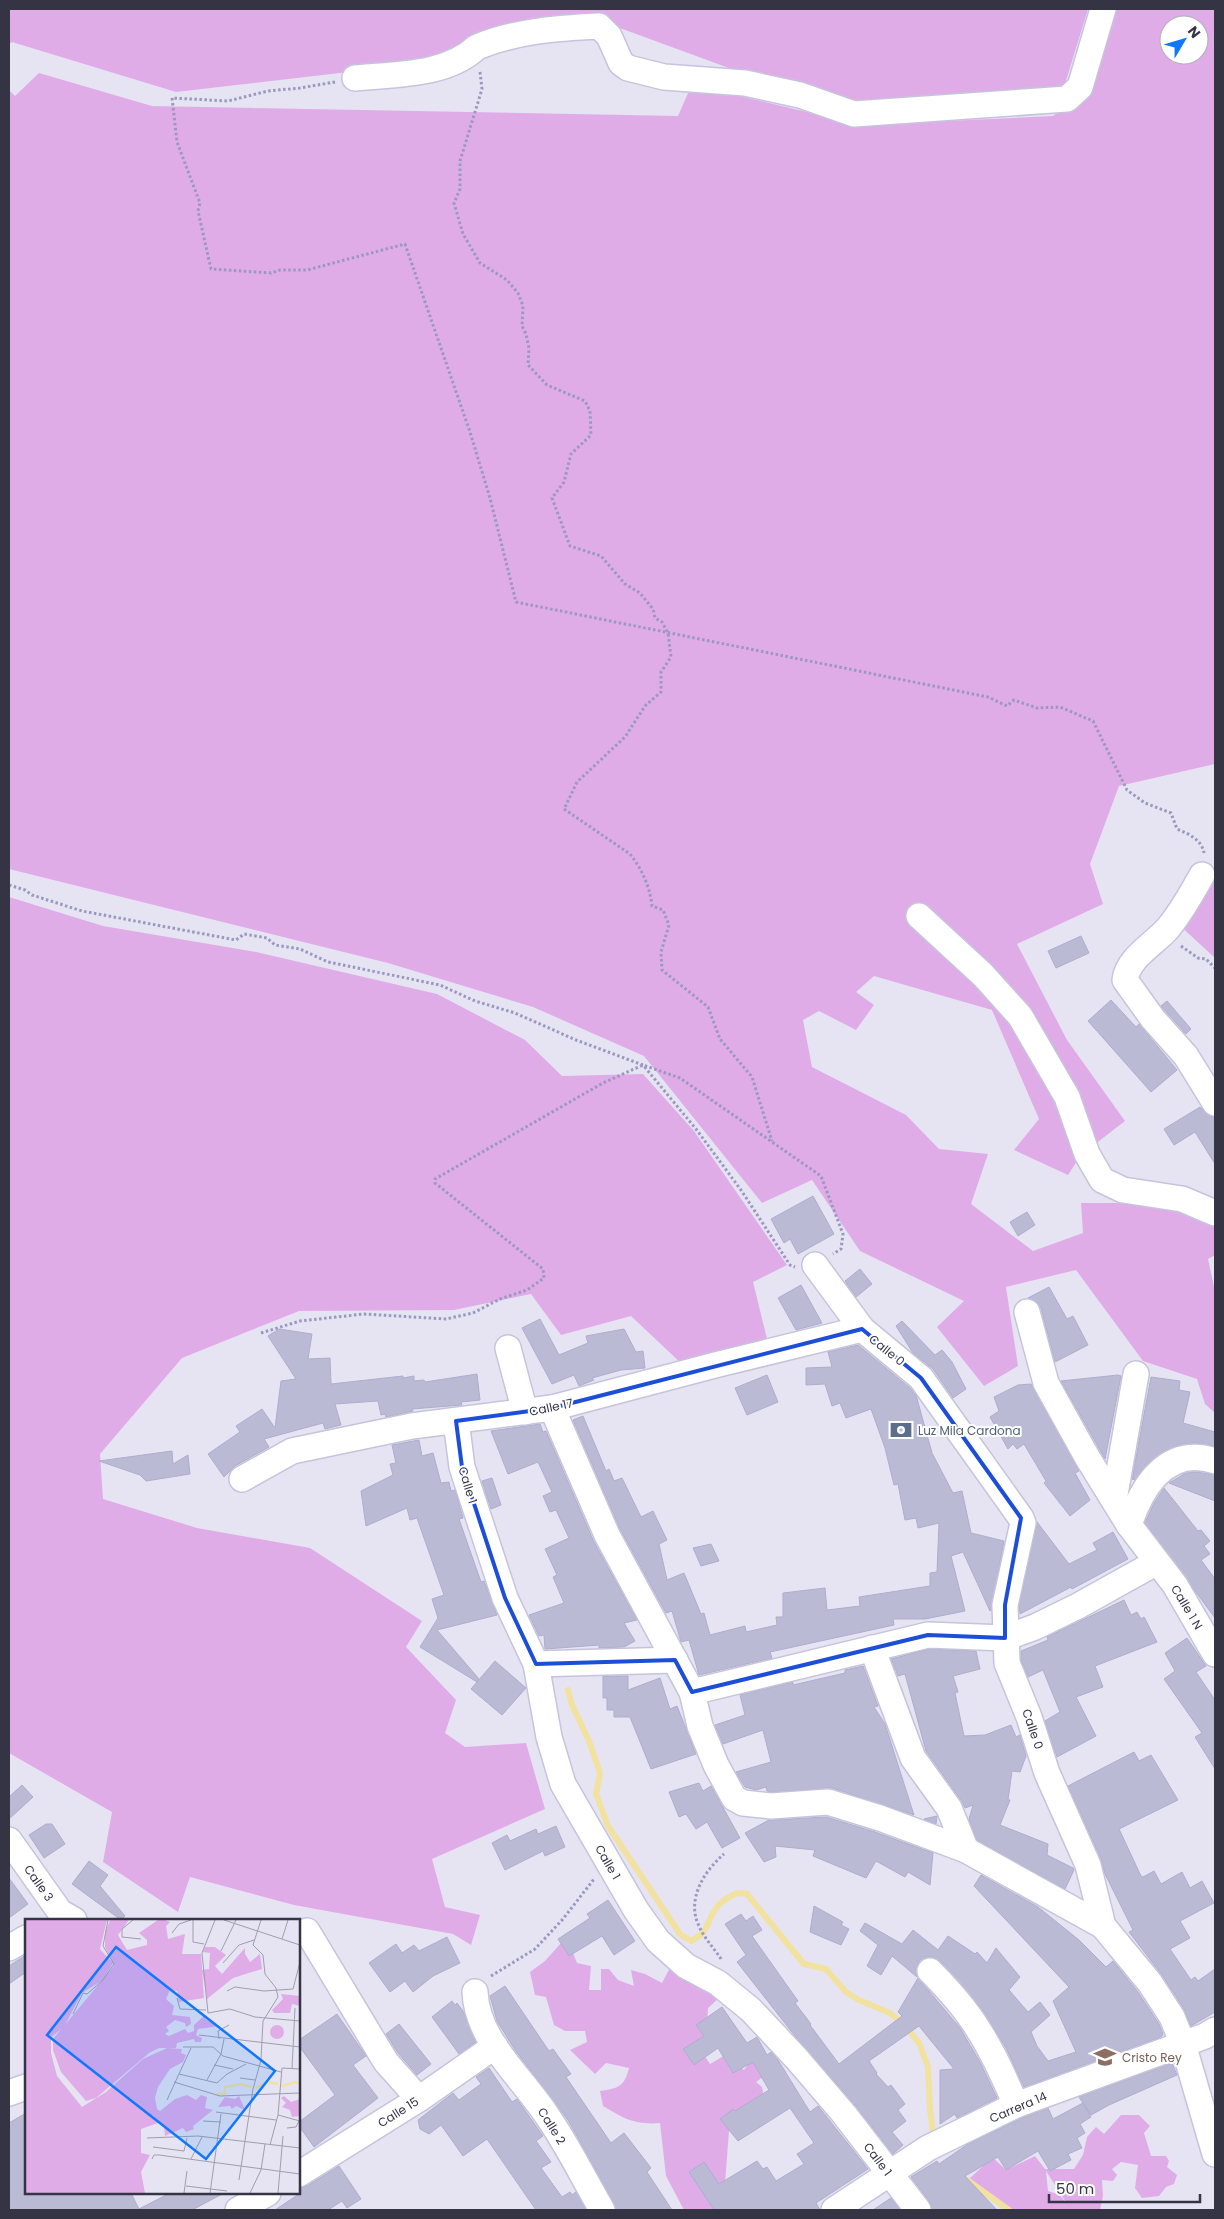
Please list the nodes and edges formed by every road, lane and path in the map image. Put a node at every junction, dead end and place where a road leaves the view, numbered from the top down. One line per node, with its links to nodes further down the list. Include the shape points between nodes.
1 (1103, 9): 2 (street, via 1080,87 1067,99 861,114 800,95 744,83 664,77 628,68 621,63 609,36 599,26 522,33)
2 (477, 47): 3 (street, via 443,67); 4 (path, via 482,89 460,161 460,189 454,203 463,234 480,263 507,280 518,293 523,306 522,326 529,348 528,365 547,385 585,401 590,411 591,435 571,454 564,482 552,498 570,546 601,556 625,584 640,593)
3 (355, 78): 4 (path, via 268,91 228,101 172,98 177,142 200,203 198,211 211,269 271,273 306,270 405,244 481,470 516,602)
4 (668, 633): 5 (path, via 988,697 1007,706 1014,700 1037,708 1060,707 1093,721 1127,790 1145,803 1171,813 1177,829 1190,834 1203,847 1206,862); 12 (path, via 671,656 661,672 661,692 645,706 625,737 577,782 564,809 637,862 650,892 652,906 663,910 669,926 661,952 662,970 708,1007 720,1039 752,1077)
5 (1202, 875): 8 (street, via 1188,902)
6 (9, 885): 10 (path, via 32,896 82,911 236,940 244,934 267,938 275,945 300,948 328,962 440,985)
7 (919, 916): 13 (street, via 984,975 1020,1016 1067,1097 1086,1154 1102,1180 1123,1190 1182,1199)
8 (1170, 925): 9 (path, via 1180,938 1178,945); 11 (street, via 1134,960 1126,970 1125,980 1153,1020 1186,1056)
9 (1215, 968)
10 (643, 1065): 12 (path, via 680,1078); 14 (path, via 702,1136 790,1266); 17 (path, via 603,1083 435,1178 435,1183 543,1268 544,1278 528,1290 473,1313 446,1319 364,1314 300,1321)
11 (1215, 1103)
12 (772, 1142): 14 (path, via 821,1176 843,1234 840,1250)
13 (1215, 1213)
14 (815, 1265): 16 (street, Calle 0)
15 (1027, 1312): 25 (street, Calle 1 N, via 1046,1383)
16 (862, 1329): 20 (street, Calle 17); 28 (street, Calle 0, via 921,1378 1021,1518 1023,1523 1005,1605)
17 (261, 1333)
18 (508, 1348): 21 (street)
19 (1136, 1374): 25 (street)
20 (552, 1408): 21 (street, Calle 17); 31 (street, via 607,1535)
21 (525, 1412): 22 (street, Calle 17)
22 (456, 1421): 24 (street, Calle 17, via 412,1426 292,1451); 32 (street, Calle 1, via 462,1467 505,1598)
23 (1215, 1461): 26 (street, via 1181,1460 1159,1471 1142,1493)
24 (242, 1479)
25 (1114, 1500): 26 (street, Calle 1 N)
26 (1129, 1525): 27 (street, Calle 1 N)
27 (1157, 1562): 28 (street, via 1078,1606); 30 (street, Calle 1 N, via 1175,1585)
28 (1005, 1638): 29 (street, via 928,1635); 39 (street, Calle 0, via 1007,1663 1029,1716 1047,1773 1088,1865)
29 (872, 1648): 33 (street); 35 (street, via 913,1758 949,1808)
30 (1215, 1654)
31 (675, 1660): 32 (street); 33 (street)
32 (536, 1664): 37 (street, Calle 1, via 549,1737 563,1784)
33 (692, 1692): 35 (street, via 700,1726 716,1765 726,1787 738,1800 771,1806 828,1802)
34 (9, 1840): 38 (street, Calle 3)
35 (966, 1850): 39 (street)
36 (724, 1854): 41 (path, via 705,1873 695,1904 695,1916)
37 (609, 1862): 45 (path, via 535,1949 480,1983); 55 (street, Calle 1, via 658,1941 686,1966 718,1983 751,2010 844,2114)
38 (61, 1918)
39 (1103, 1926): 47 (street, Calle 0, via 1150,1984 1172,2017)
40 (306, 1931): 51 (street, via 386,2062)
41 (706, 1937)
42 (25, 1939): 43 (street)
43 (9, 1948)
44 (930, 1971): 52 (street, via 965,2010 994,2058)
45 (476, 1992): 48 (street, Calle 2, via 476,2008)
46 (1215, 2030): 47 (street, Carrera 14)
47 (1183, 2044): 52 (street, Carrera 14); 53 (street, Calle 0)
48 (495, 2046): 51 (street, Calle 15); 58 (street, Calle 2, via 548,2117)
49 (25, 2087): 50 (street)
50 (9, 2093)
51 (418, 2100): 54 (street, Calle 15)
52 (1016, 2106): 55 (street, Carrera 14, via 928,2148)
53 (1215, 2154)
54 (300, 2173)
55 (888, 2173): 59 (street, Carrera 14); 60 (street, Calle 1)
56 (265, 2198): 57 (street)
57 (238, 2210)
58 (602, 2210)
59 (834, 2210)
60 (918, 2210)

